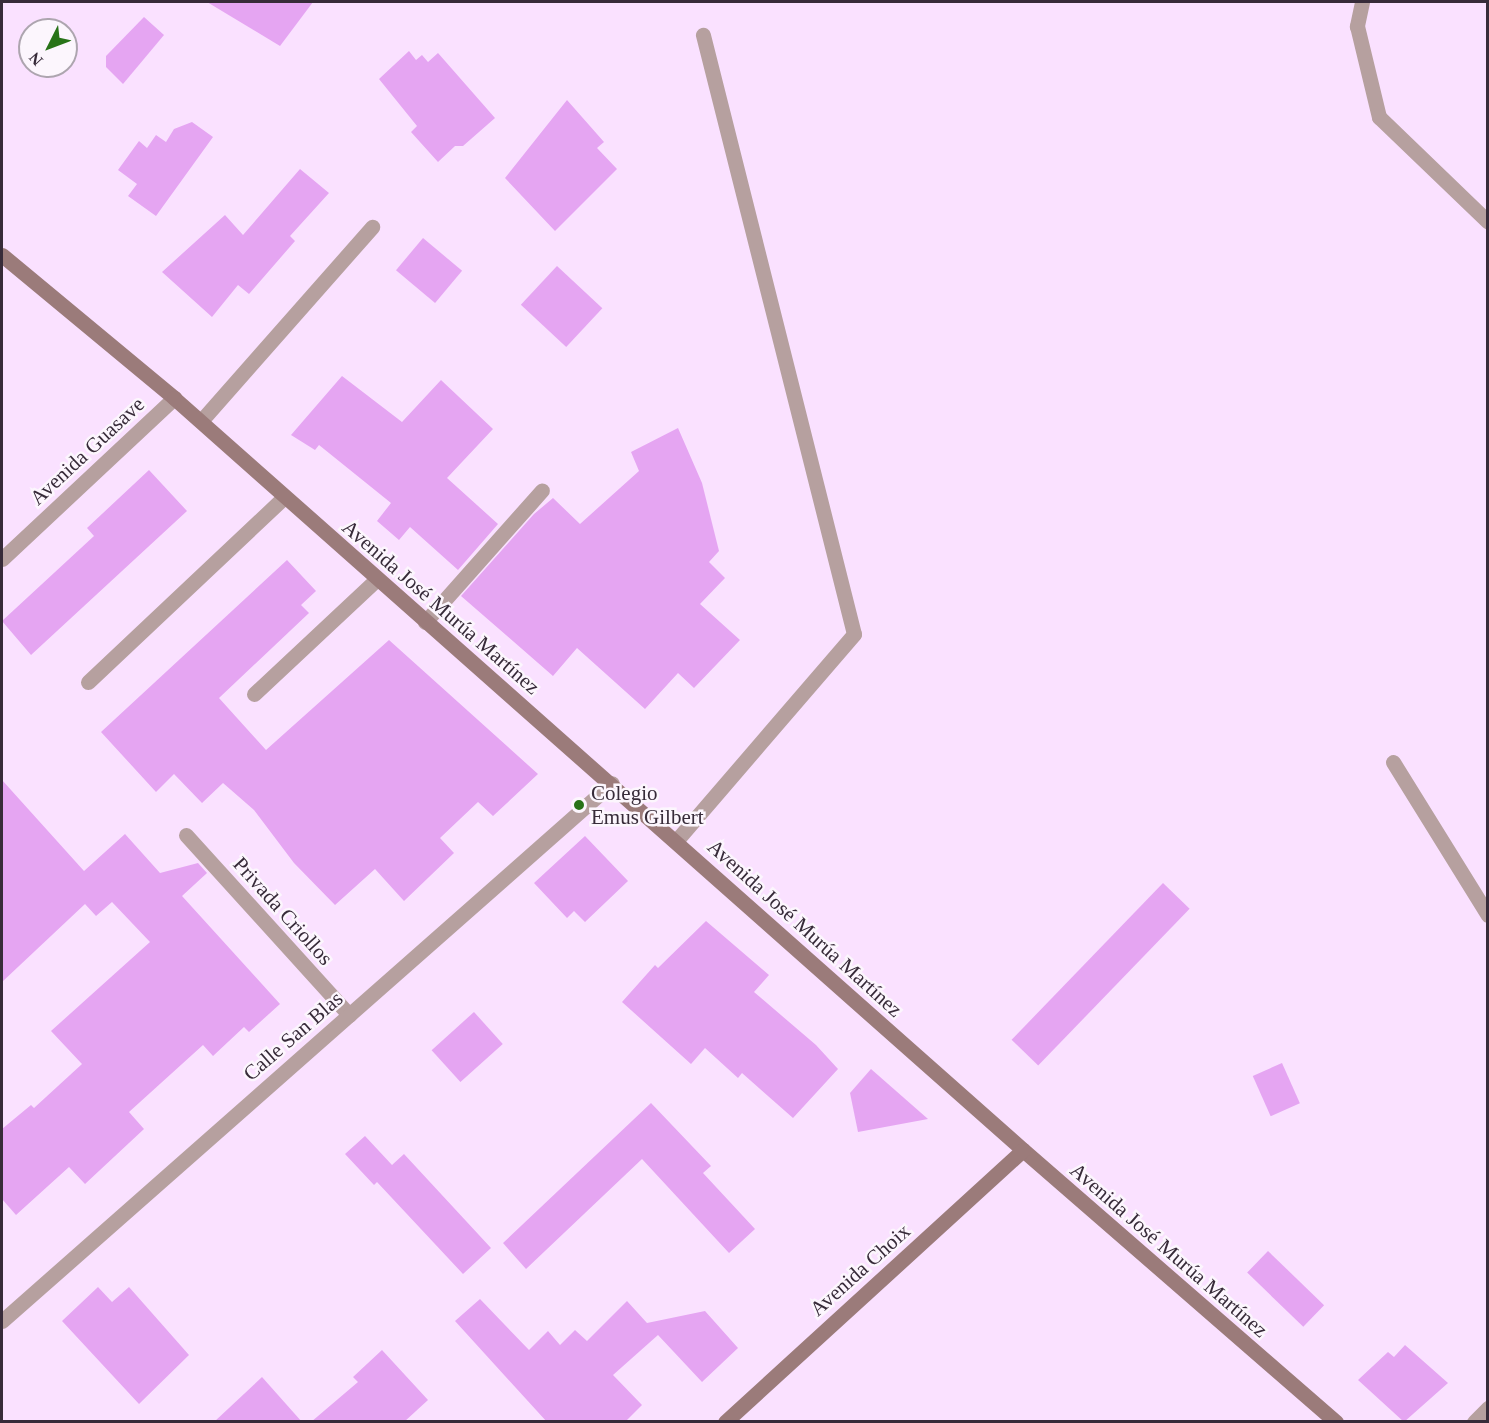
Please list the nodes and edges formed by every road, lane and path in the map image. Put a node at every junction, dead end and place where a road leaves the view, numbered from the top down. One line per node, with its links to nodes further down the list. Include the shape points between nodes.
1 (1362, 2): 3 (street, via 1357,26 1379,117)
2 (703, 34): 18 (street, via 854,634)
3 (1488, 222)
4 (372, 226): 7 (street)
5 (2, 255): 6 (main road, Avenida José Murúa Martínez)
6 (174, 398): 7 (main road, Avenida José Murúa Martínez); 10 (street, Avenida Guasave)
7 (201, 421): 9 (main road, Avenida José Murúa Martínez)
8 (542, 490): 12 (street)
9 (284, 497): 11 (main road, Avenida José Murúa Martínez); 13 (street)
10 (2, 559)
11 (377, 579): 12 (main road, Avenida José Murúa Martínez); 14 (street)
12 (425, 622): 16 (main road, Avenida José Murúa Martínez)
13 (88, 682)
14 (254, 694)
15 (1393, 762): 19 (street)
16 (612, 783): 18 (main road, Avenida José Murúa Martínez); 20 (street, Calle San Blas)
17 (186, 835): 20 (street, Privada Criollos)
18 (676, 841): 21 (main road, Avenida José Murúa Martínez)
19 (1488, 915)
20 (349, 1015): 22 (street, Calle San Blas)
21 (1023, 1150): 24 (main road, Avenida Choix); 25 (main road, Avenida José Murúa Martínez)
22 (2, 1321)
23 (1488, 1408): 26 (street)
24 (725, 1422)
25 (1336, 1422)
26 (1474, 1422)

